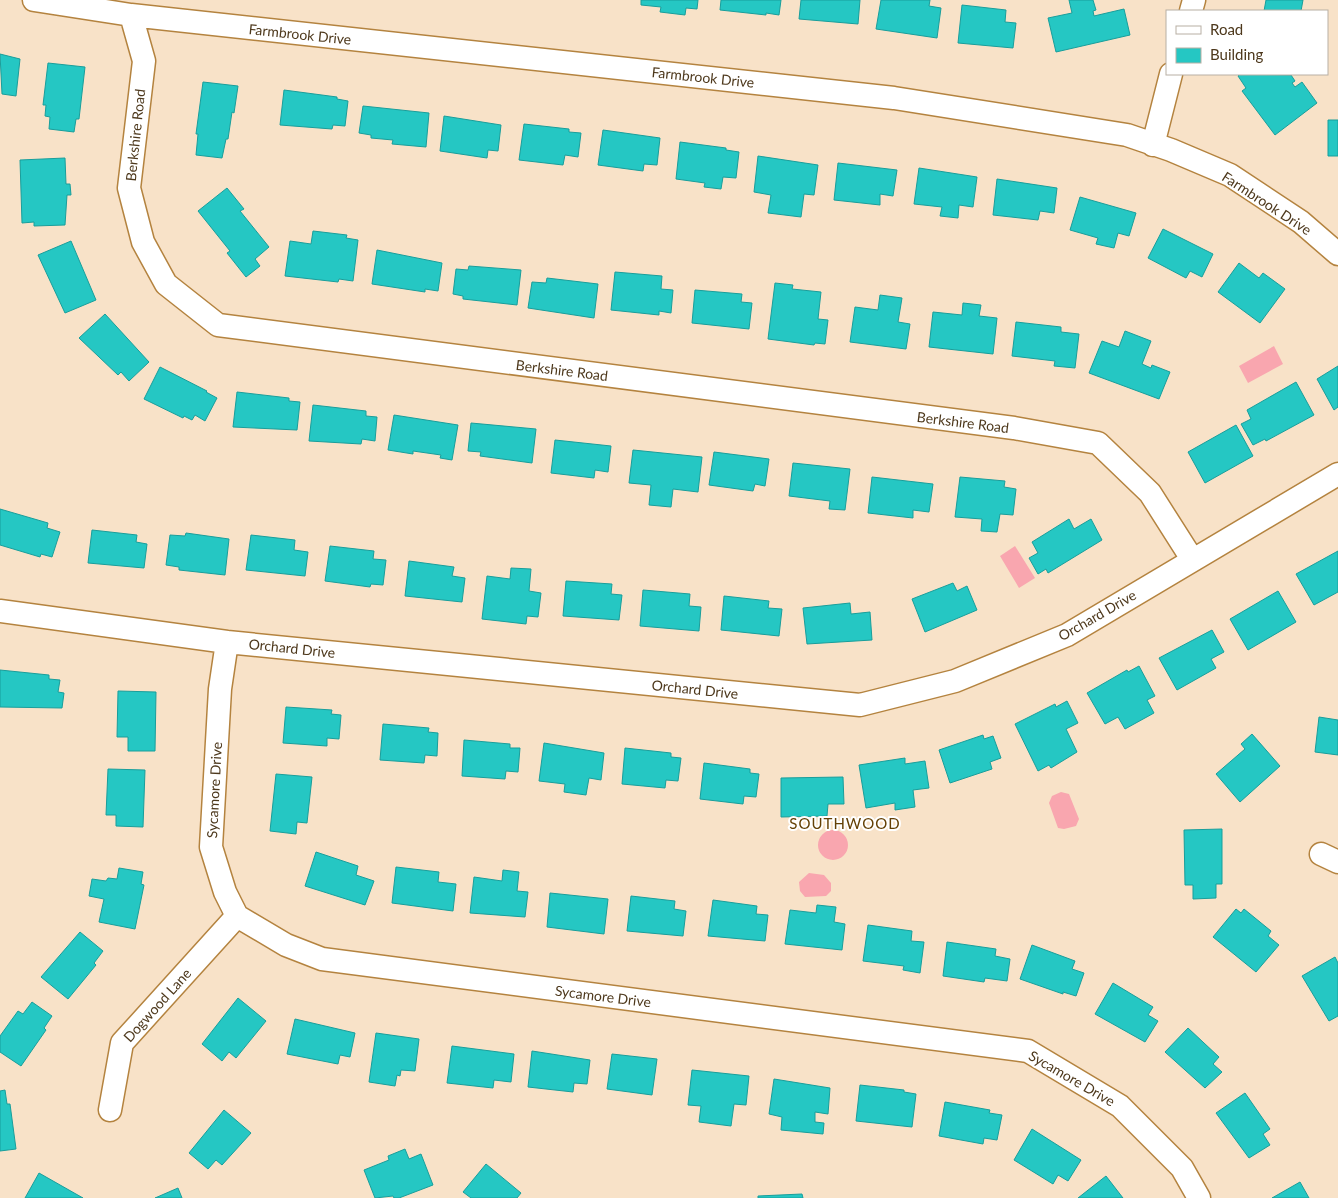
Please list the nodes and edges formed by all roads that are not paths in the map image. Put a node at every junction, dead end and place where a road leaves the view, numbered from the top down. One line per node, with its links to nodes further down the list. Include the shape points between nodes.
1 (34, 0): 2 (street, Farmbrook Drive)
2 (131, 15): 4 (street, Farmbrook Drive, via 894,98 1127,136); 7 (street, Berkshire Road, via 144,61 129,188 143,242 166,284 218,325 1014,428 1098,443 1150,493)
3 (1171, 75): 4 (street)
4 (1153, 144): 5 (street, Farmbrook Drive, via 1230,176 1301,222)
5 (1338, 254)
6 (1338, 474): 7 (street, Orchard Drive)
7 (1192, 559): 9 (street, Orchard Drive, via 1067,635 955,681 860,705)
8 (0, 611): 9 (street, Orchard Drive)
9 (227, 642): 10 (street, Sycamore Drive, via 220,689 211,847 225,892)
10 (237, 916): 11 (street, Dogwood Lane, via 122,1043); 12 (street, Sycamore Drive, via 286,945 322,959 1028,1051 1120,1106 1182,1168)
11 (110, 1110)
12 (1199, 1198)

